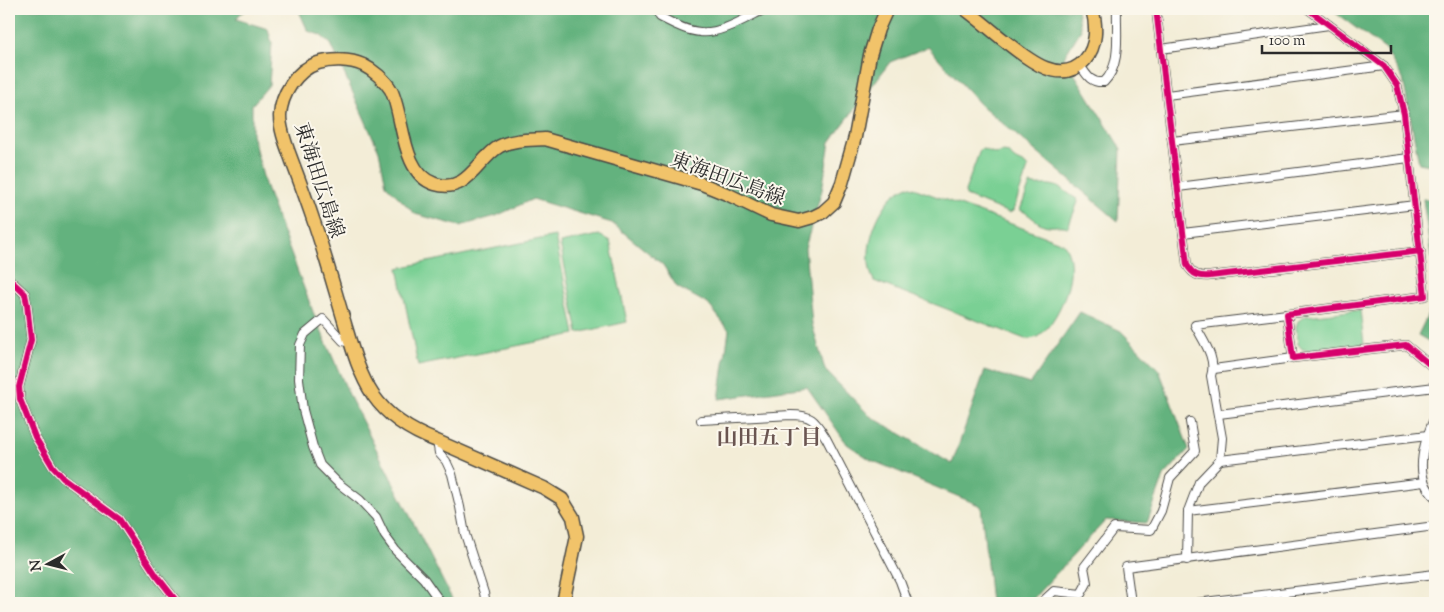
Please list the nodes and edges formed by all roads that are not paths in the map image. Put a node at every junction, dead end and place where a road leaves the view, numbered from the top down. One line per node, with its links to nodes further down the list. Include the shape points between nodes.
1 (656, 9): 2 (street, via 660,17 701,33 720,30)
2 (765, 9)
3 (887, 9): 23 (main road, 東海田広島線, via 870,55 855,137 842,183 834,202 823,212 799,221 771,215 702,184 545,140 508,142 456,184 434,184 414,167 390,90 381,78 356,62 330,61 306,69 289,89 282,103 280,118)
4 (965, 9): 11 (main road, via 1040,66 1062,72)
5 (1092, 9): 11 (main road, via 1096,34 1093,47)
6 (1116, 9): 11 (street, via 1116,60 1110,76 1104,82 1096,83 1089,79)
7 (1156, 9): 10 (street)
8 (1308, 9): 9 (street)
9 (1329, 25): 10 (street); 12 (street)
10 (1161, 49): 13 (street)
11 (1080, 65)
12 (1384, 66): 13 (street); 14 (street, via 1397,85)
13 (1167, 95): 15 (street)
14 (1404, 114): 15 (street); 16 (street)
15 (1172, 141): 17 (street)
16 (1409, 158): 17 (street); 18 (street)
17 (1178, 187): 19 (street)
18 (1415, 204): 19 (street); 20 (street)
19 (1183, 233): 20 (street, via 1187,265 1200,276)
20 (1421, 251): 22 (street, via 1425,296)
21 (9, 279): 42 (street, via 25,294 28,304 31,340 19,387 20,399 35,437 63,478 118,519)
22 (1288, 314): 24 (street); 25 (street, via 1195,325 1212,358)
23 (350, 343): 33 (main road, 東海田広島線, via 364,380 386,410 419,434); 43 (street, via 343,341 323,319 305,334 300,345 299,379 313,447 320,465 376,517 385,536 424,579)
24 (1293, 358): 25 (street); 26 (street, via 1406,345)
25 (1214, 369): 28 (street, via 1212,376)
26 (1435, 369)
27 (1435, 386): 28 (street)
28 (1218, 414): 34 (street, via 1222,438)
29 (1435, 418): 32 (street)
30 (701, 420): 46 (street, via 791,415 813,419 900,581)
31 (1190, 422): 47 (street, via 1195,451 1170,478 1161,511 1151,530 1114,528 1084,567 1087,583 1081,594 1054,590)
32 (1428, 434): 34 (street); 35 (street, via 1422,459)
33 (437, 441): 44 (street, via 439,453 452,474 465,534); 45 (main road, 東海田広島線, via 562,499 573,517 577,536)
34 (1220, 460): 37 (street, via 1199,482)
35 (1424, 482): 36 (street); 37 (street)
36 (1435, 498)
37 (1188, 511): 39 (street)
38 (1435, 526): 39 (street)
39 (1187, 560): 48 (street, via 1126,567)
40 (1435, 574): 41 (street)
41 (1231, 601): 49 (street)
42 (178, 603)
43 (440, 603)
44 (486, 603)
45 (563, 603)
46 (908, 603)
47 (1041, 603)
48 (1131, 603)
49 (1196, 603)

